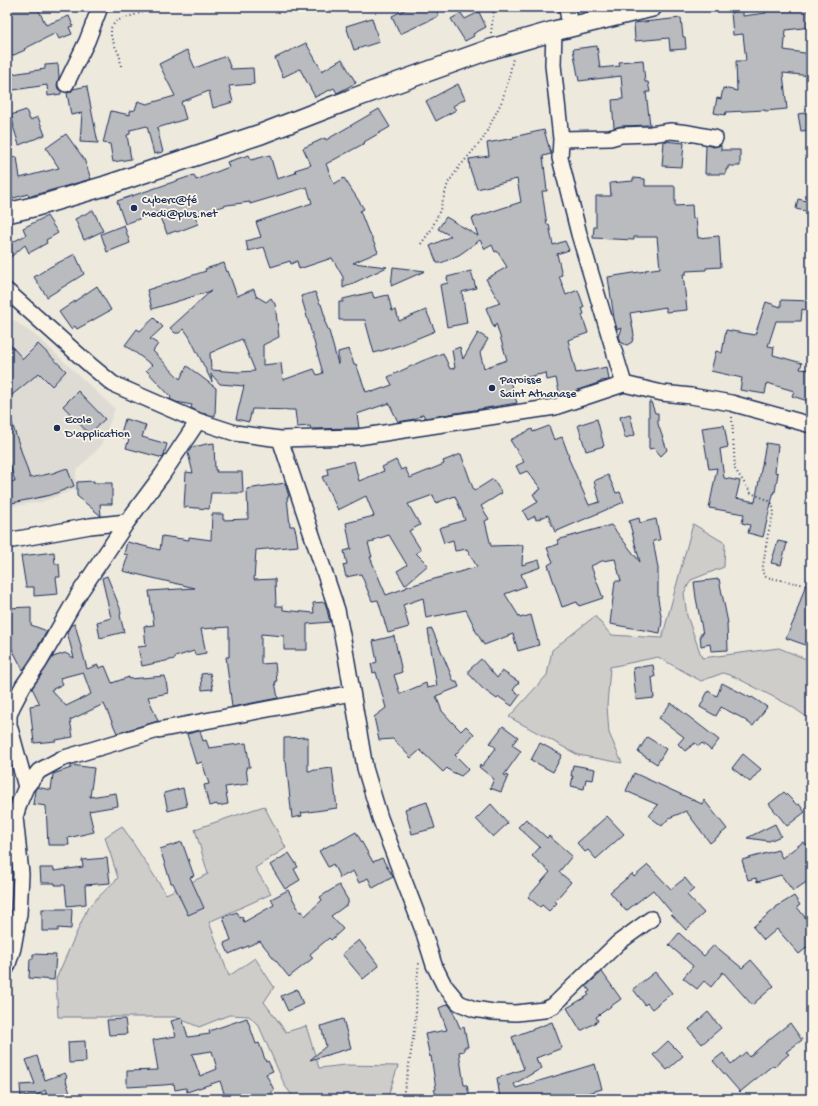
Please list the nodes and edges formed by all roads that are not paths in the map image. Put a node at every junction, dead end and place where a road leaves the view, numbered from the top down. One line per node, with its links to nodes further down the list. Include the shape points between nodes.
1 (100, 7): 5 (street)
2 (567, 7): 4 (street)
3 (652, 7): 4 (street)
4 (562, 30): 7 (street, via 553,65); 8 (street, via 488,50 261,134 120,182)
5 (66, 84)
6 (715, 138): 7 (street, via 671,131 610,138)
7 (561, 139): 10 (street, via 560,158 570,201)
8 (7, 213)
9 (7, 291): 11 (street, via 113,384)
10 (624, 384): 12 (street, via 662,393 731,403); 13 (street, via 555,407 358,437)
11 (198, 421): 13 (street, via 235,433); 14 (street)
12 (811, 425)
13 (280, 439): 16 (street, via 337,610)
14 (127, 522): 15 (street); 17 (street, via 80,592 23,686 12,707)
15 (7, 541)
16 (352, 693): 18 (street, via 158,730 61,759 39,771); 19 (street, via 365,768 380,818 424,930 434,965 444,985 459,1003 493,1012 544,1010 553,1006 618,943)
17 (8, 724): 18 (street)
18 (26, 787): 20 (street, via 15,818 20,874 19,914)
19 (651, 919)
20 (7, 967)

